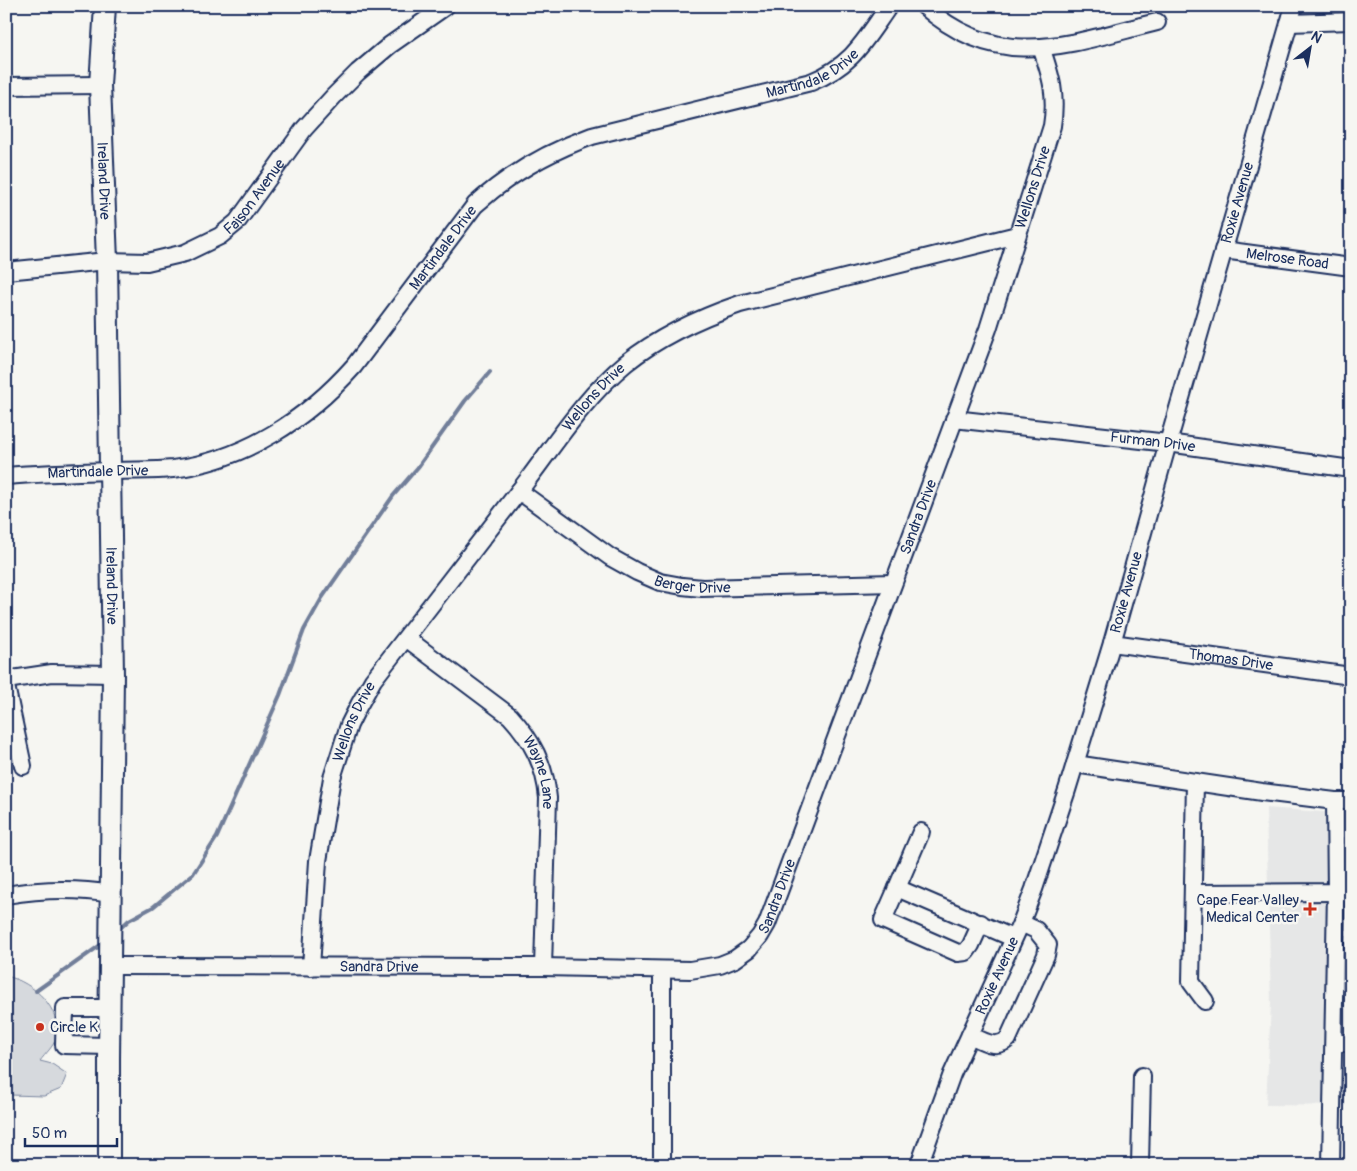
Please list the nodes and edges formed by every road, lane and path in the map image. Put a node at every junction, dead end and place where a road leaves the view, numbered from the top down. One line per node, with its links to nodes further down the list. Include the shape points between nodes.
1 (105, 6): 10 (main road, Ireland Drive)
2 (446, 6): 14 (street, Faison Avenue, via 390,45 334,96 304,129 237,222 220,236 166,259)
3 (889, 6): 20 (street, Martindale Drive, via 852,58 826,76 592,136 514,173 475,205 337,385 313,408 259,443 201,464 173,469)
4 (924, 6): 9 (street, via 948,25 986,42 1019,49)
5 (1294, 6): 8 (street, Roxie Avenue)
6 (1351, 21): 8 (street)
7 (1157, 22): 9 (street, via 1069,44)
8 (1289, 23): 13 (street, Roxie Avenue)
9 (1041, 47): 12 (street, Wellons Drive, via 1054,93 1052,126)
10 (100, 85): 11 (street); 14 (main road, Ireland Drive)
11 (6, 86)
12 (1017, 235): 17 (street, Sandra Drive, via 988,329); 22 (street, Wellons Drive, via 740,304 685,326 644,350 607,380)
13 (1223, 250): 15 (street, Melrose Road); 18 (street, Roxie Avenue)
14 (107, 261): 16 (street, Faison Avenue); 20 (main road, Ireland Drive)
15 (1351, 267)
16 (6, 271)
17 (954, 419): 18 (street, Furman Drive); 23 (street, Sandra Drive)
18 (1168, 443): 19 (street, Furman Drive); 25 (street, Roxie Avenue)
19 (1351, 469)
20 (111, 471): 21 (street, Martindale Drive); 26 (main road, Ireland Drive)
21 (6, 476)
22 (518, 491): 23 (street, Berger Drive, via 610,557 660,582 702,588); 24 (street, Wellons Drive)
23 (893, 583): 46 (street, Sandra Drive, via 760,936 749,949 720,965)
24 (406, 638): 44 (street, Wellons Drive, via 373,680 359,704 343,740 332,778 318,861); 45 (street, Wayne Lane, via 510,716 542,765 548,798)
25 (1112, 643): 27 (street, Thomas Drive); 30 (street, Roxie Avenue)
26 (113, 674): 28 (street, via 52,673); 38 (main road, Ireland Drive)
27 (1351, 676)
28 (6, 680)
29 (6, 686): 31 (street)
30 (1075, 764): 32 (street); 41 (street, Roxie Avenue)
31 (23, 766)
32 (1195, 782): 33 (street); 37 (street)
33 (1343, 801): 36 (street)
34 (921, 832): 35 (street)
35 (897, 888): 40 (street); 40 (street, via 883,920 958,953 966,952)
36 (1344, 892): 37 (street); 50 (street)
37 (1193, 893): 47 (street, via 1191,982)
38 (111, 894): 39 (street, via 58,889); 43 (main road, Ireland Drive)
39 (6, 895)
40 (981, 923): 42 (street)
41 (1021, 923): 42 (street, Roxie Avenue); 49 (street, via 1036,930 1048,944 1008,1039 995,1046)
42 (1014, 938): 49 (street, Roxie Avenue)
43 (110, 966): 44 (street, Sandra Drive); 48 (main road, Ireland Drive)
44 (311, 967): 45 (street, Sandra Drive)
45 (542, 967): 46 (street, Sandra Drive)
46 (662, 970): 55 (street)
47 (1205, 1001)
48 (109, 1008): 52 (main road, Ireland Drive); 52 (street, via 64,1008 64,1045)
49 (970, 1035): 56 (street, Roxie Avenue, via 952,1074)
50 (1334, 1043): 51 (street); 58 (street)
51 (1351, 1043)
52 (109, 1046): 54 (main road, Ireland Drive)
53 (1142, 1076): 57 (street)
54 (110, 1165)
55 (662, 1165)
56 (919, 1165)
57 (1140, 1165)
58 (1331, 1165)

